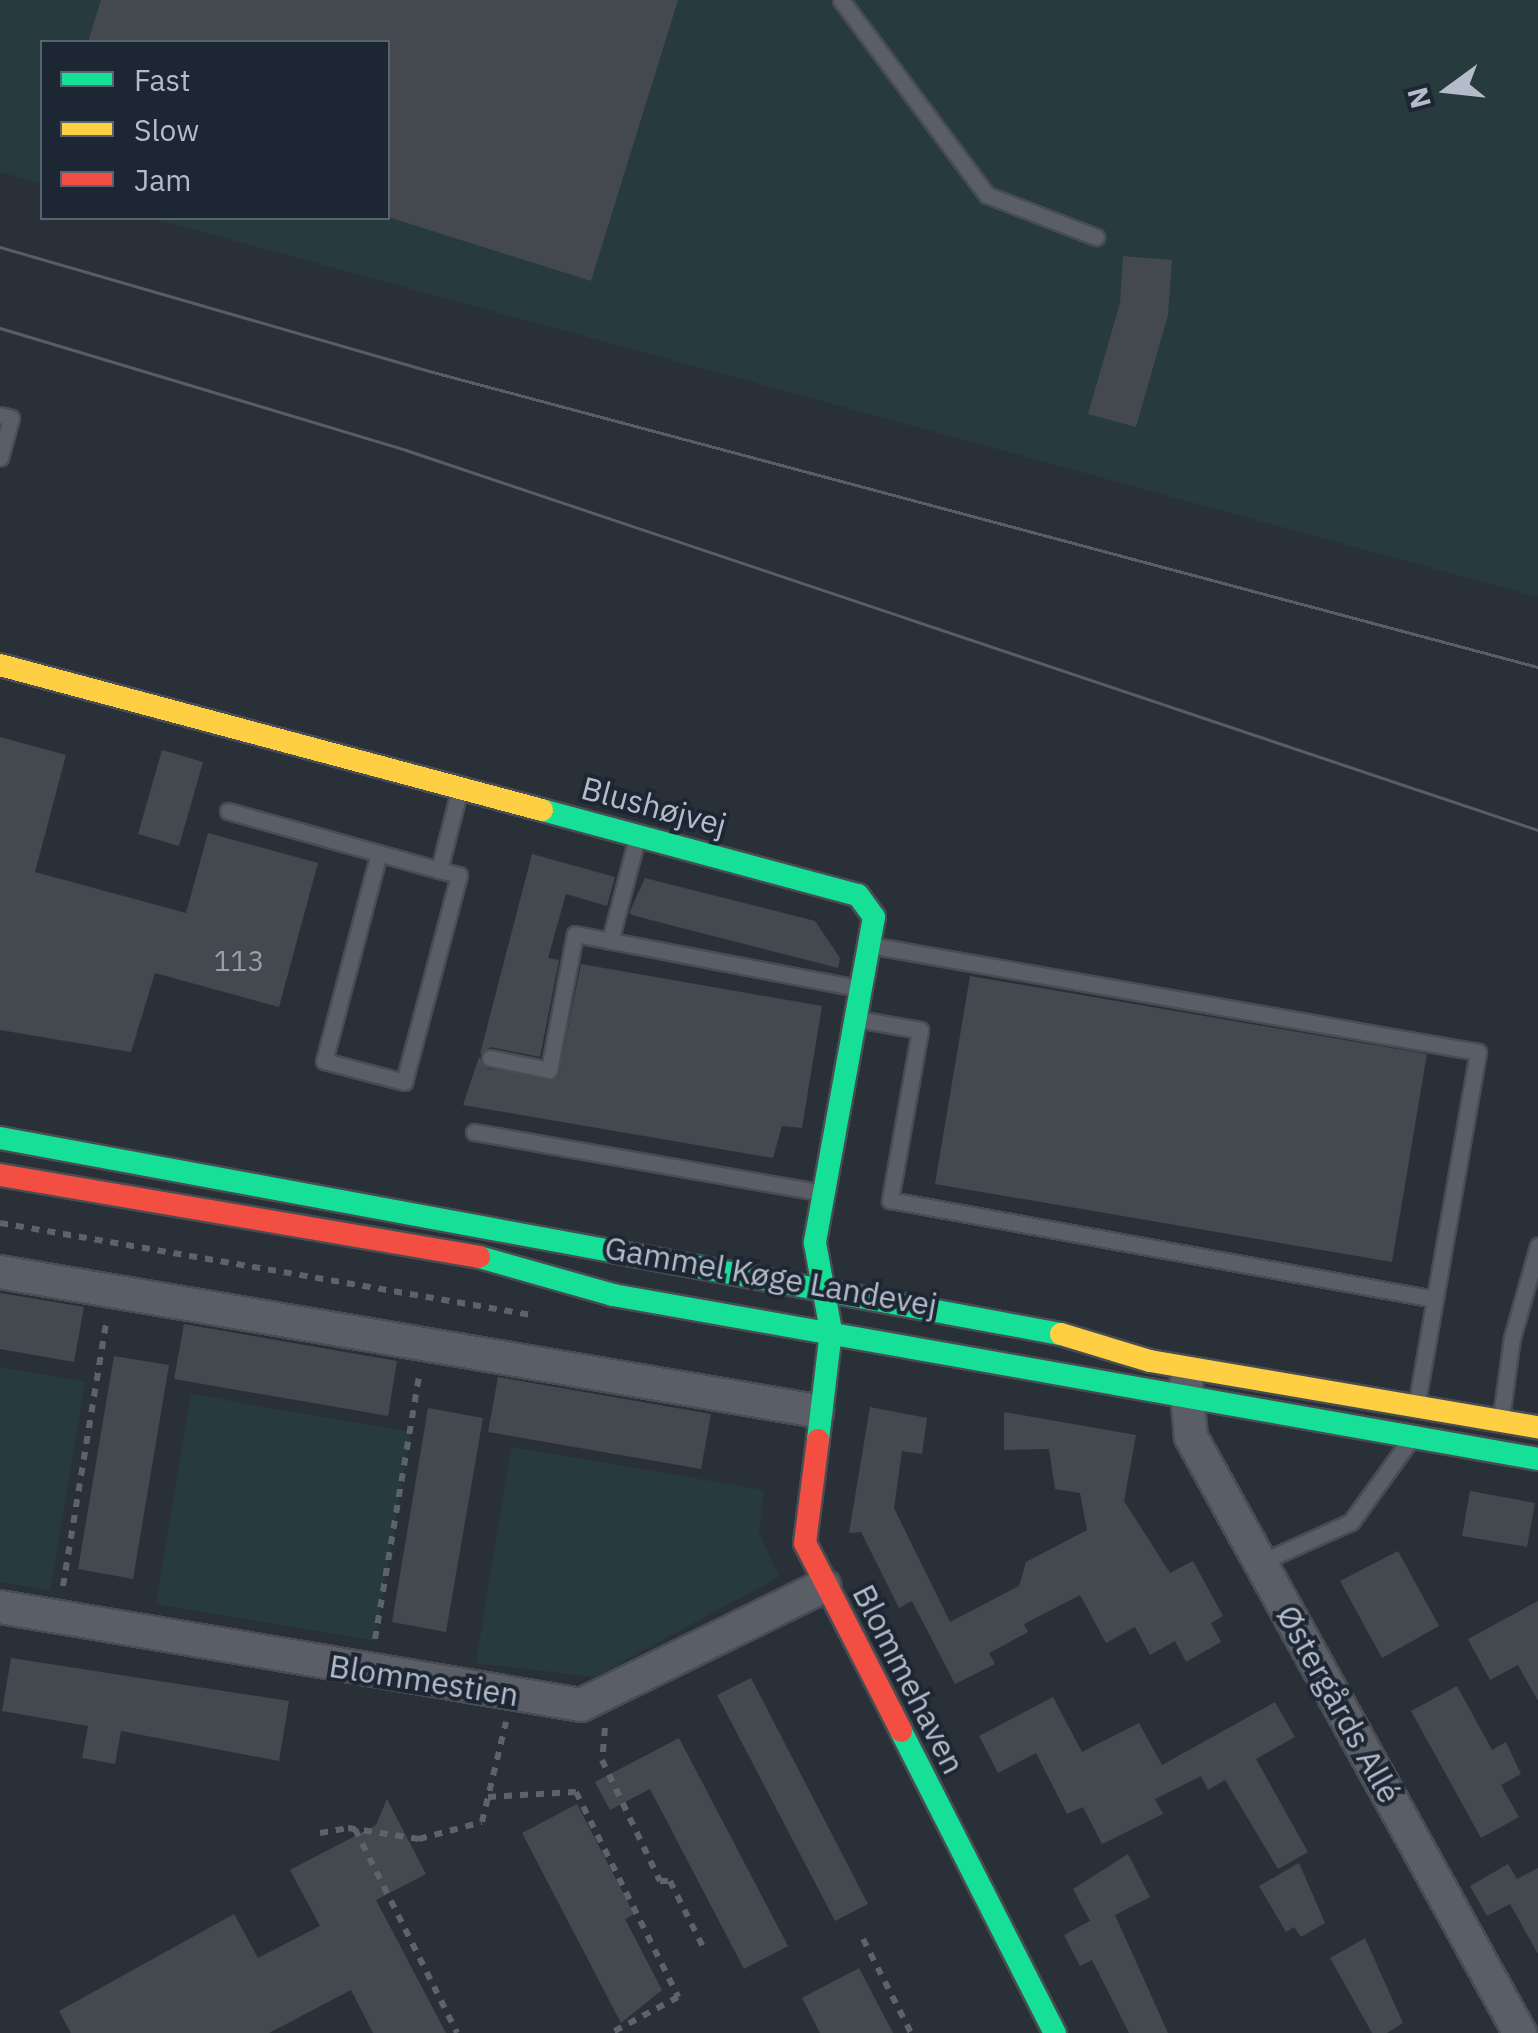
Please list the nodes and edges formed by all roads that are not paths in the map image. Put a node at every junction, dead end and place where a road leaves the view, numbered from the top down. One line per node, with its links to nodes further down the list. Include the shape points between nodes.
1 (840, 0): 2 (lane, via 987,195)
2 (1096, 237)
3 (0, 415): 4 (lane, via 11,418)
4 (0, 458)
5 (0, 665): 6 (main road, Blushøjvej)
6 (460, 788): 8 (main road, Blushøjvej); 10 (lane)
7 (228, 811): 9 (lane)
8 (638, 836): 11 (lane); 12 (main road, Blushøjvej, via 858,895 874,917)
9 (380, 853): 10 (lane); 10 (lane, via 324,1061 404,1082 459,875)
10 (439, 870)
11 (610, 941): 13 (lane); 15 (lane, via 575,934 549,1070)
12 (868, 945): 13 (main road, Blushøjvej); 23 (lane, via 1478,1052)
13 (861, 988): 14 (main road, Blushøjvej)
14 (855, 1018): 19 (main road, Blushøjvej); 23 (lane, via 920,1030 890,1200)
15 (490, 1058)
16 (474, 1132): 19 (lane)
17 (0, 1138): 22 (main road, Gammel Køge Landevej)
18 (0, 1174): 25 (main road, Gammel Køge Landevej, via 485,1258 614,1295)
19 (824, 1193): 22 (main road, Blushøjvej, via 814,1243)
20 (1538, 1246): 24 (lane)
21 (0, 1272): 29 (street)
22 (825, 1288): 25 (main road, Blushøjvej); 26 (main road, Gammel Køge Landevej, via 1018,1321)
23 (1435, 1299): 28 (lane)
24 (1532, 1306): 30 (lane, via 1512,1338)
25 (830, 1331): 27 (main road, Gammel Køge Landevej); 29 (main road, Blommehaven)
26 (1187, 1368): 27 (street, Østergårds Allé); 28 (main road, Gammel Køge Landevej)
27 (1184, 1401): 32 (main road, Gammel Køge Landevej); 35 (street, Østergårds Allé, via 1191,1437)
28 (1416, 1406): 30 (main road, Gammel Køge Landevej); 32 (lane)
29 (817, 1410): 36 (main road, Blommehaven, via 803,1522)
30 (1500, 1420): 31 (main road, Gammel Køge Landevej); 33 (lane)
31 (1538, 1427)
32 (1412, 1438): 33 (main road, Gammel Køge Landevej); 35 (lane, via 1351,1522)
33 (1497, 1452): 34 (main road, Gammel Køge Landevej)
34 (1538, 1459)
35 (1261, 1562): 39 (street, Østergårds Allé)
36 (824, 1586): 37 (street, Blommestien, via 581,1704); 38 (main road, Blommehaven)
37 (0, 1607)
38 (1055, 2033)
39 (1520, 2033)

